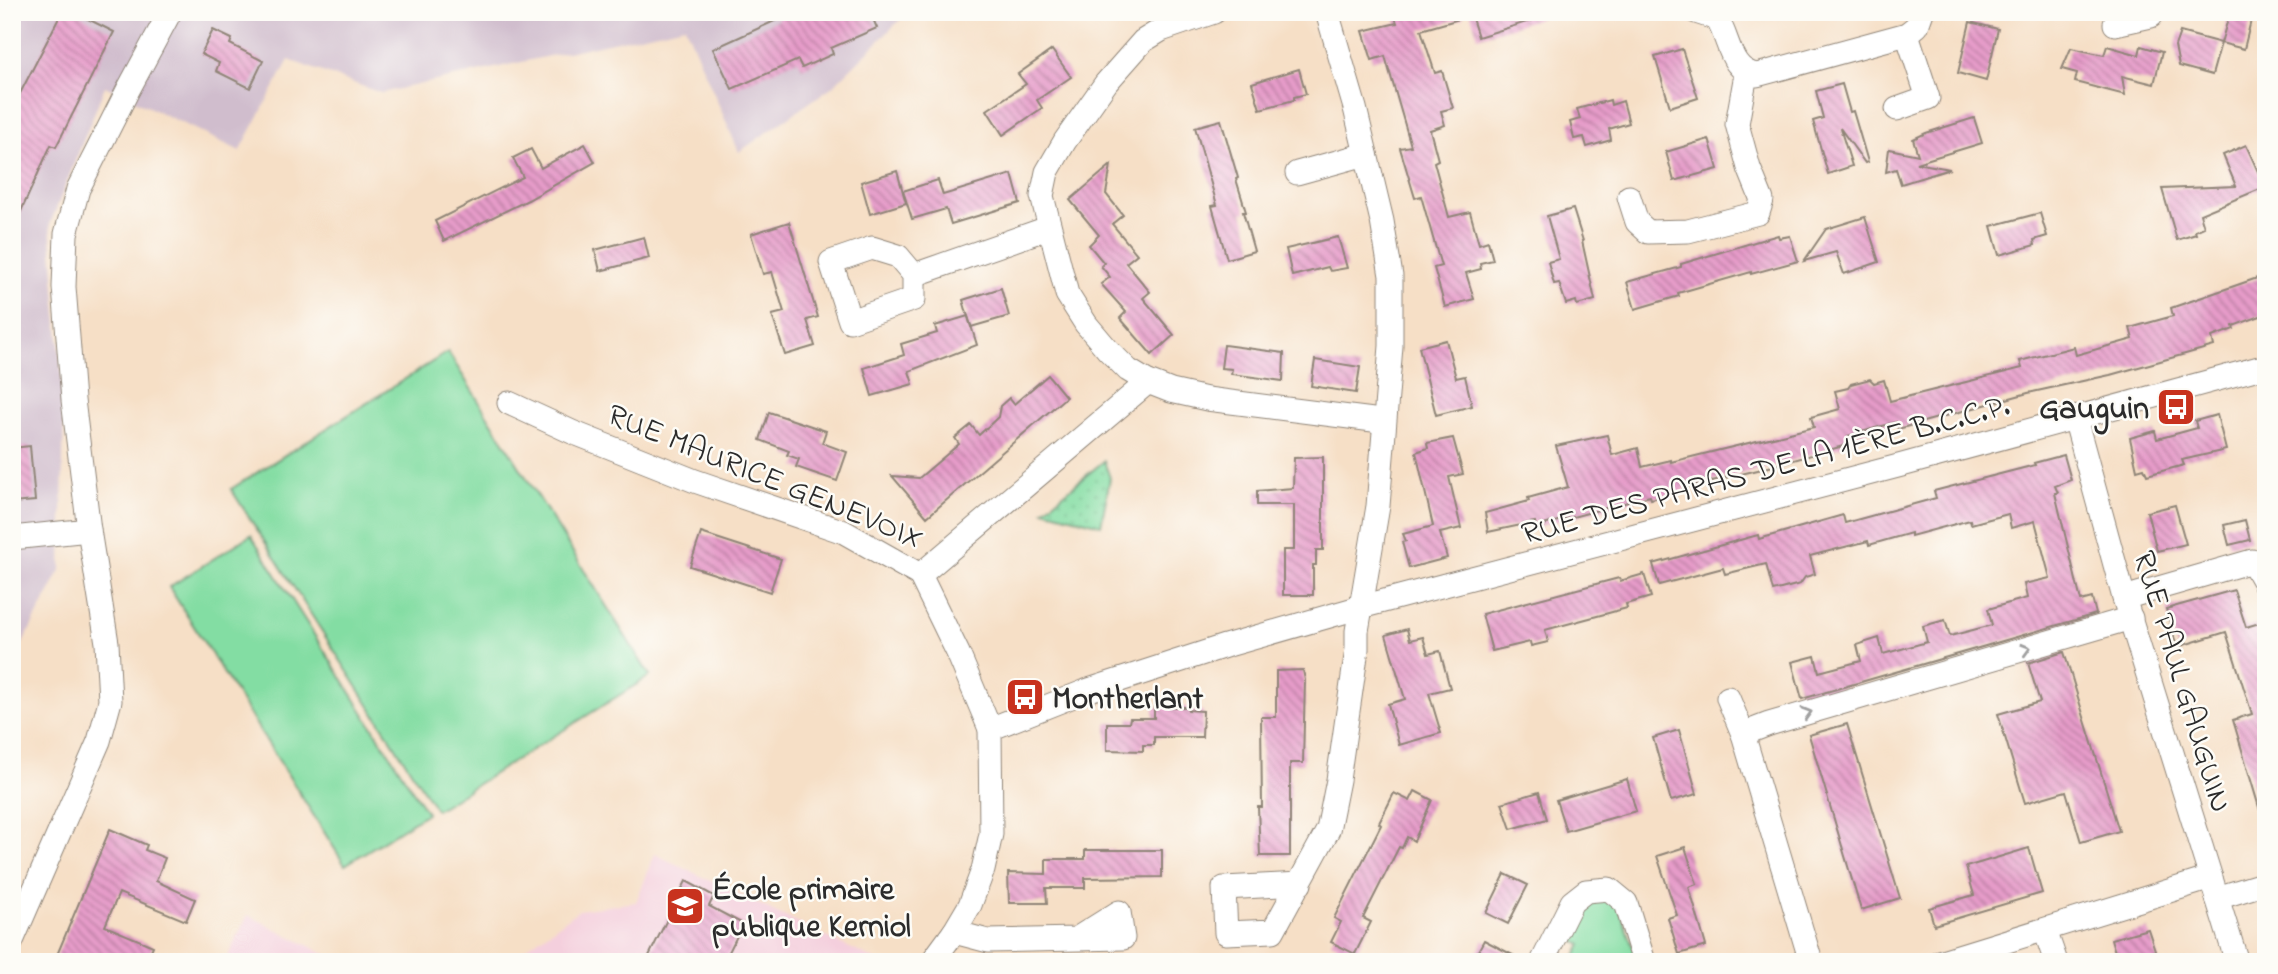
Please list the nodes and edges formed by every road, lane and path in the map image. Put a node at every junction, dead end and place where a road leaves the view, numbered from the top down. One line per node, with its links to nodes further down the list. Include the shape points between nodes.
1 (170, 12): 21 (street, via 78,190 66,234 64,287)
2 (1214, 12): 14 (street, via 1143,41 1113,74 1047,172 1042,196)
3 (1326, 12): 11 (street)
4 (1696, 12): 9 (street, via 1717,19)
5 (1922, 12): 8 (street, via 1917,26)
6 (2152, 12): 7 (street)
7 (2115, 24)
8 (1907, 34): 9 (street, via 1757,75); 10 (street, via 1928,98)
9 (1746, 74): 13 (street, via 1737,124 1762,200 1758,212 1688,231 1648,232 1637,222)
10 (1897, 108)
11 (1366, 154): 12 (street); 20 (street, via 1391,275)
12 (1297, 173)
13 (1629, 197)
14 (1048, 228): 15 (street); 17 (street, via 1067,293 1086,324 1129,370)
15 (914, 275)
16 (2266, 366): 19 (street, RUE DES PARAS DE LA 1ÈRE B.C.C.P.)
17 (1148, 382): 20 (street, via 1207,399); 23 (street, RUE MAURICE GENEVOIX)
18 (509, 403): 23 (street, RUE MAURICE GENEVOIX, via 695,481 844,532)
19 (2076, 418): 25 (street, RUE DES PARAS DE LA 1ÈRE B.C.C.P.); 26 (street, RUE PAUL GAUGUIN)
20 (1384, 424): 25 (street, via 1378,506)
21 (89, 530): 22 (street); 36 (street, via 107,643 110,701 100,741)
22 (12, 538)
23 (920, 575): 28 (street)
24 (2266, 586): 26 (street, via 2252,561)
25 (1361, 607): 28 (street, RUE DES PARAS DE LA 1ÈRE B.C.C.P., via 1114,681); 31 (street, via 1339,780 1328,830)
26 (2128, 608): 29 (street, one-way to 26); 32 (street, RUE PAUL GAUGUIN)
27 (1728, 698): 29 (street)
28 (990, 729): 34 (street, via 991,834 979,882)
29 (1743, 734): 40 (street)
30 (2266, 883): 32 (street)
31 (1300, 884)
32 (2214, 888): 33 (street); 43 (street, RUE PAUL GAUGUIN)
33 (2045, 930): 41 (street); 42 (street)
34 (954, 932): 35 (street, via 989,941); 37 (street)
35 (1076, 939)
36 (12, 941)
37 (932, 962)
38 (1542, 962): 39 (street, via 1572,902 1586,891 1609,889 1626,903)
39 (1644, 962)
40 (1811, 962)
41 (1940, 962)
42 (2056, 962)
43 (2237, 962)

